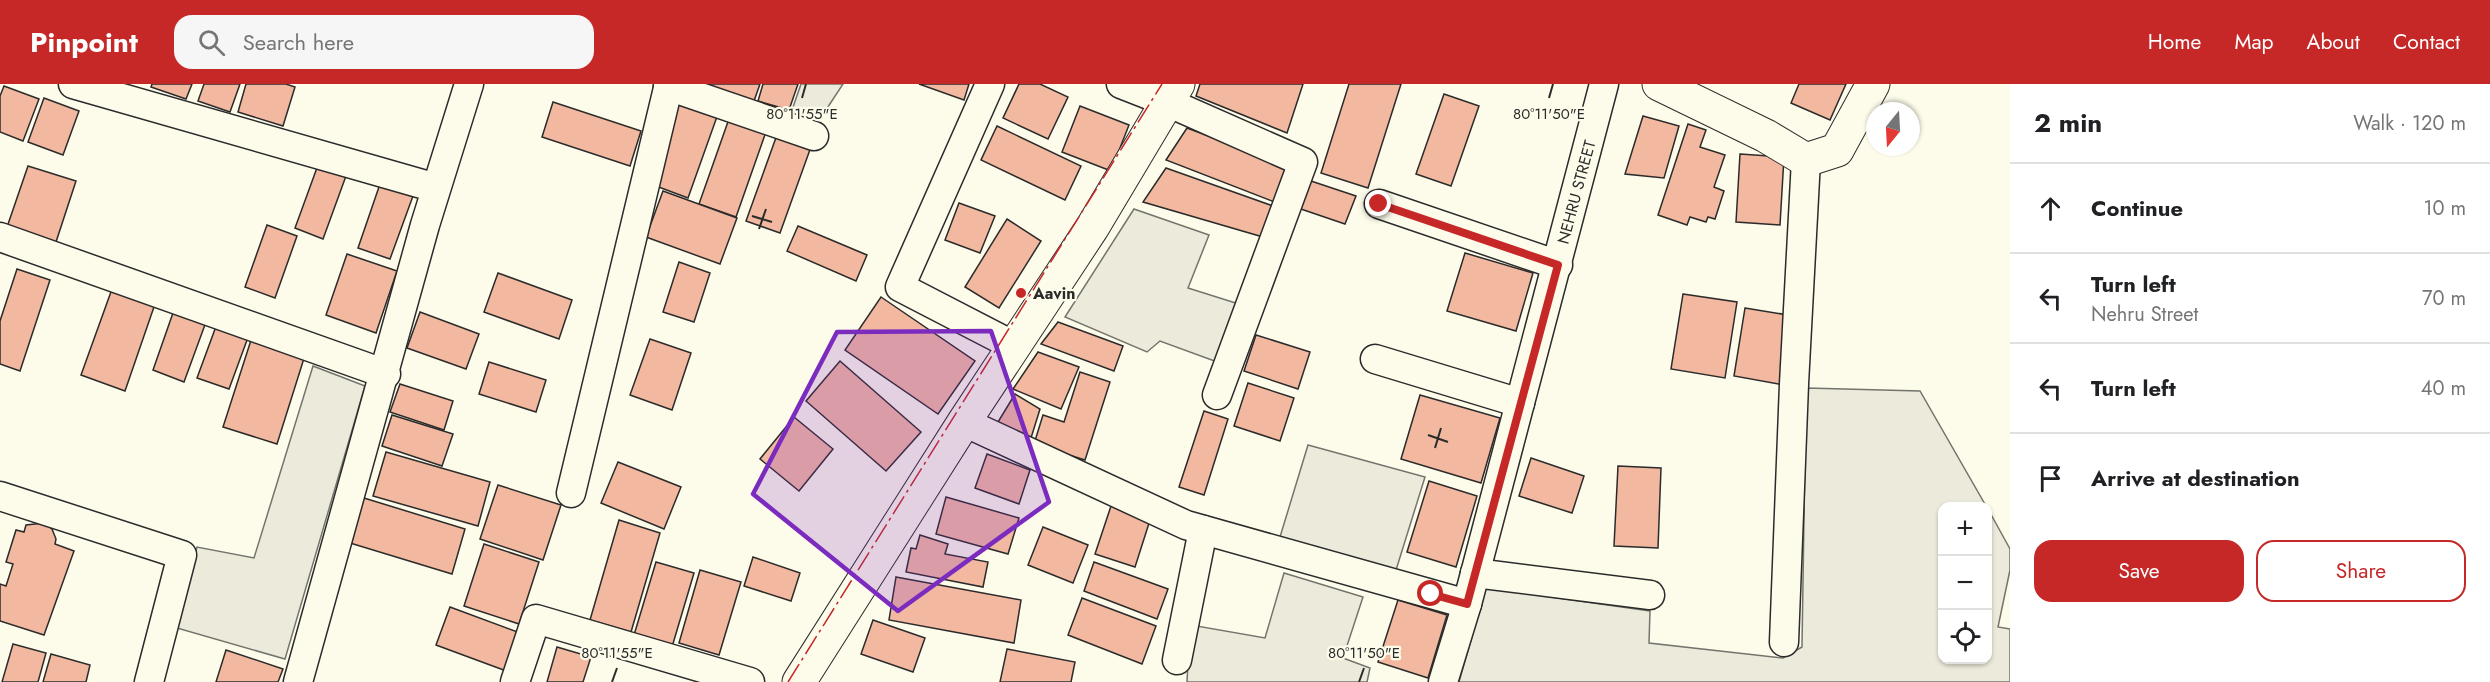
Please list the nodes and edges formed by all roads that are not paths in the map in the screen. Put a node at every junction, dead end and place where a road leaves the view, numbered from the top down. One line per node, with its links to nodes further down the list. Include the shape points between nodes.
1 (73, 84): 12 (street)
2 (469, 84): 12 (street)
3 (990, 84): 16 (street, via 900,287)
4 (1121, 84): 9 (street)
5 (1605, 84): 15 (street, NEHRU STREET)
6 (1659, 84): 11 (street)
7 (1872, 84): 11 (street, via 1837,150)
8 (668, 85): 10 (street); 22 (street)
9 (1172, 93): 16 (street, via 1092,228); 19 (street, via 1303,162)
10 (814, 136)
11 (1806, 160): 28 (street)
12 (436, 188): 18 (street)
13 (1379, 204): 15 (street)
14 (0, 237): 18 (street)
15 (1558, 265): 20 (street, NEHRU STREET)
16 (1014, 346): 21 (street)
17 (1375, 359): 20 (street)
18 (386, 374): 31 (street)
19 (1217, 395)
20 (1520, 403): 25 (street, NEHRU STREET)
21 (964, 422): 24 (street); 34 (street)
22 (571, 493)
23 (0, 496): 30 (street, via 182,555)
24 (1203, 530): 27 (street); 29 (street)
25 (1475, 573): 26 (street); 27 (street, NEHRU STREET)
26 (1650, 595)
27 (1467, 604): 35 (street, NEHRU STREET)
28 (1784, 642)
29 (1177, 660)
30 (149, 682)
31 (298, 682)
32 (515, 682): 33 (street, via 536,619)
33 (750, 682)
34 (799, 682)
35 (1443, 682)

